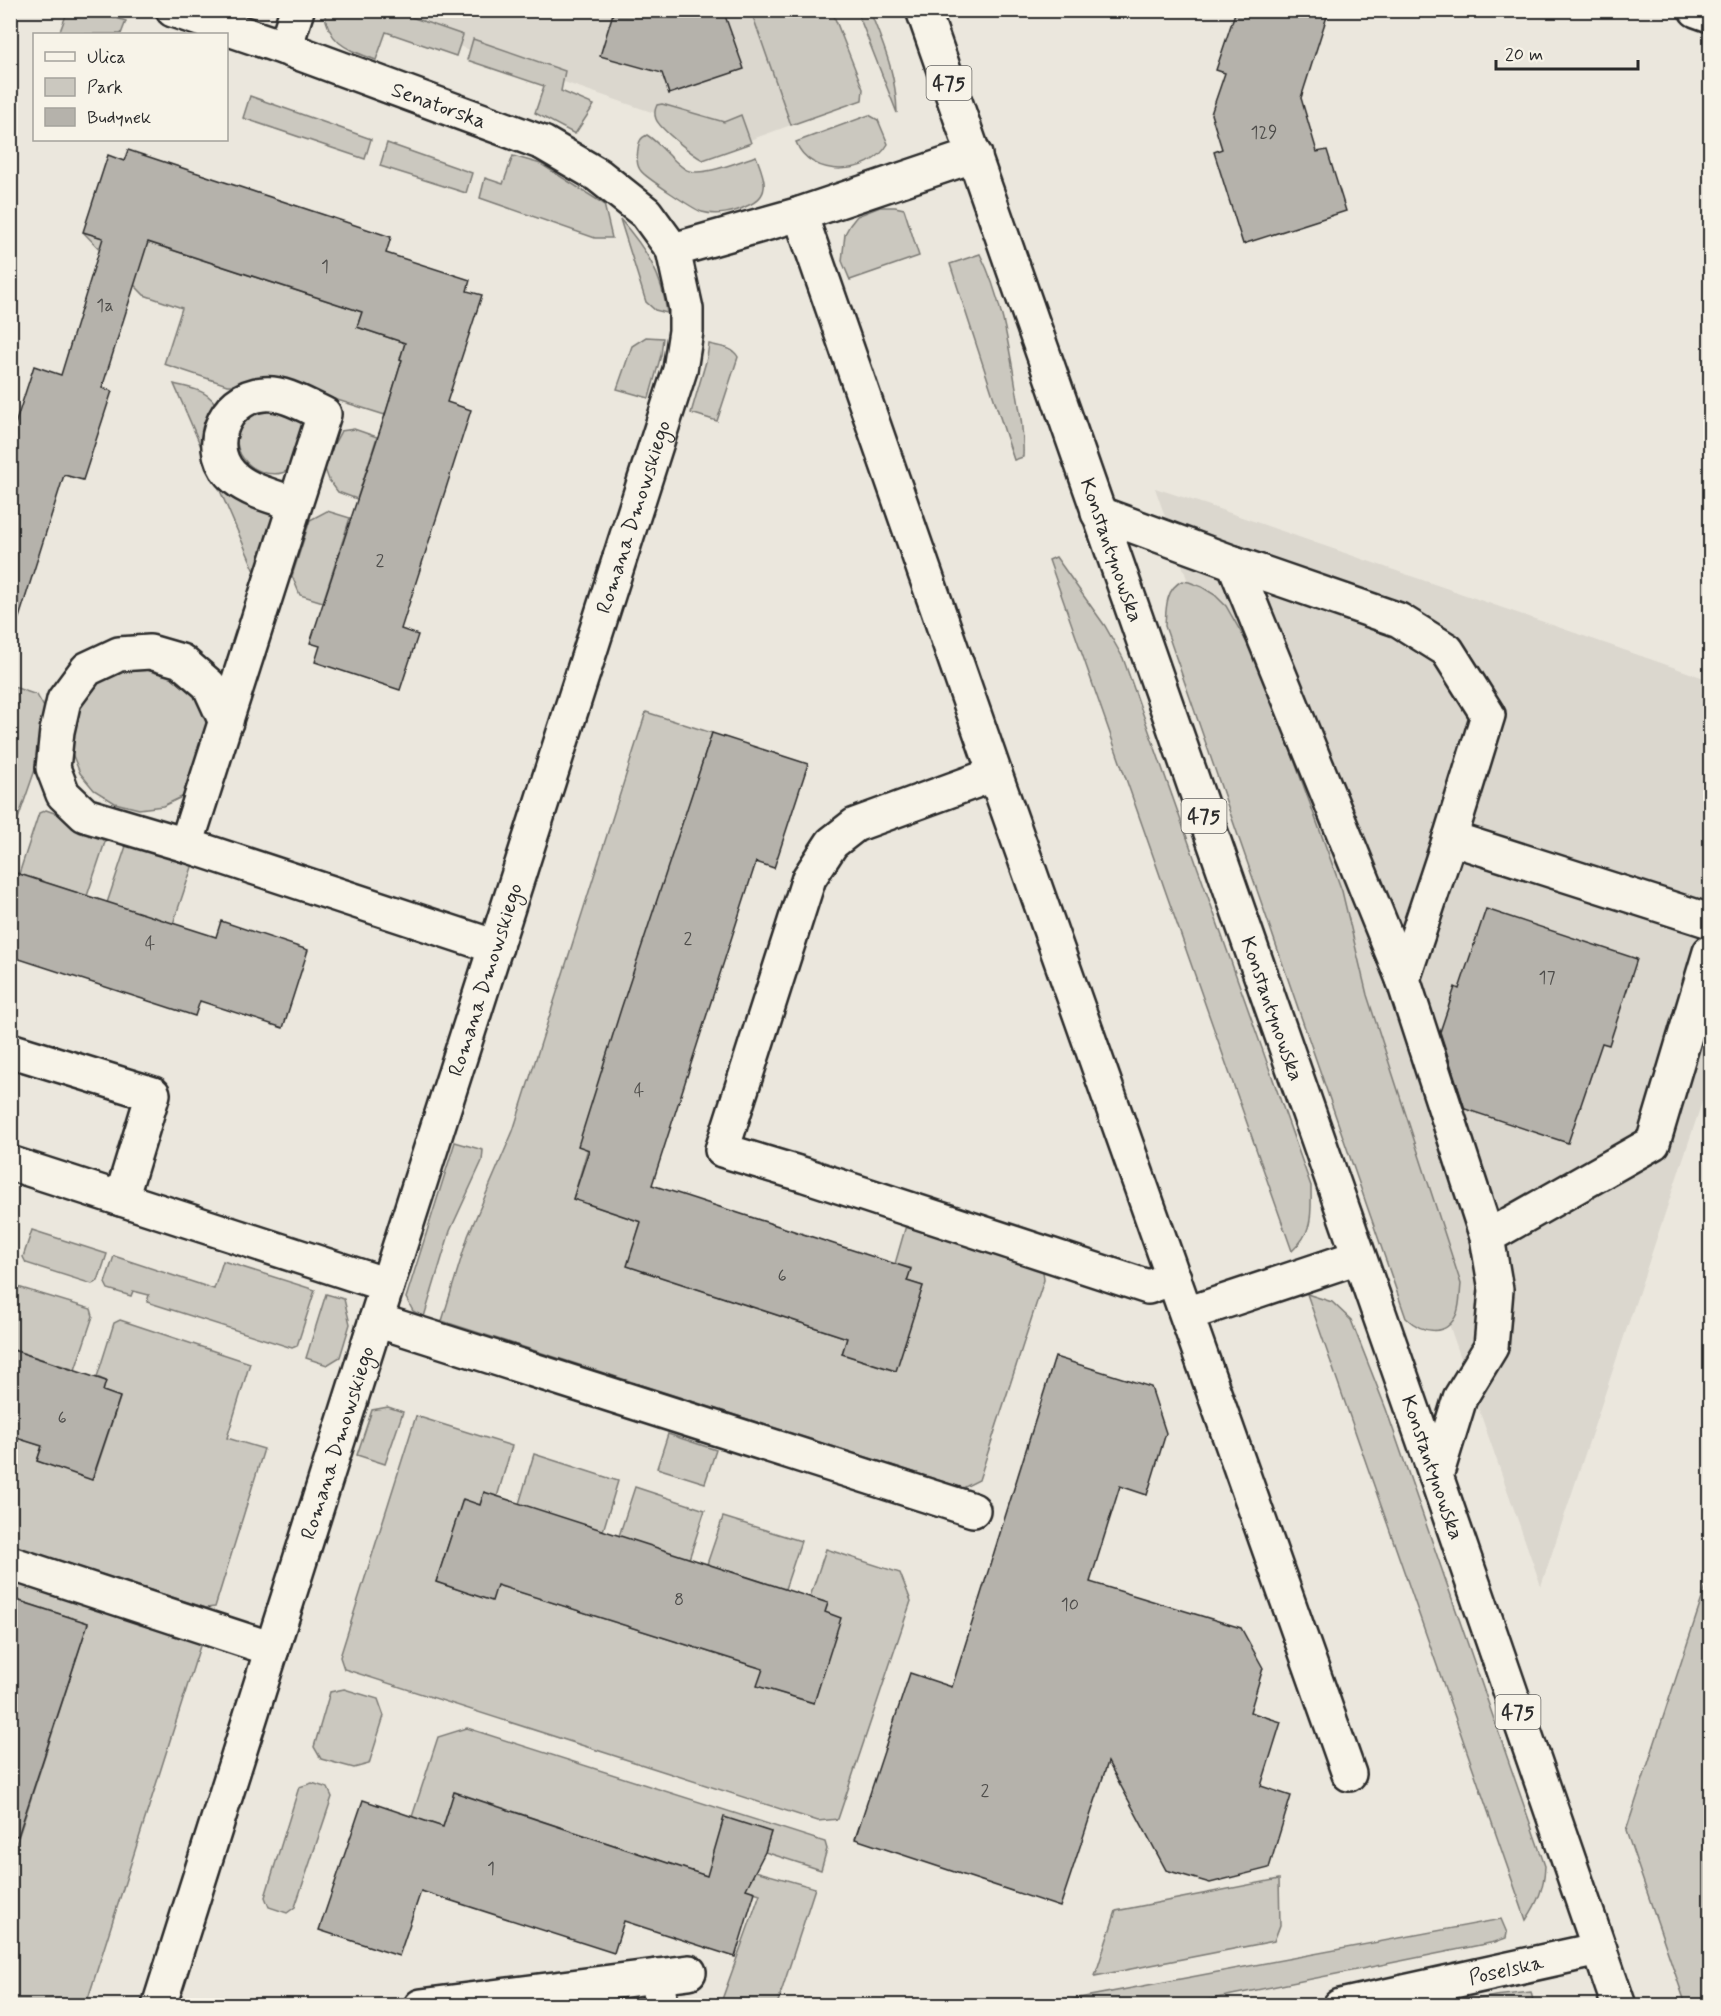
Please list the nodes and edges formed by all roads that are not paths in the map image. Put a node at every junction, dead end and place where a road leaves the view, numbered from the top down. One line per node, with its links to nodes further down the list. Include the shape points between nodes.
1 (297, 10): 6 (street)
2 (922, 10): 7 (street, Konstantynowska / 475)
3 (1696, 10): 5 (street)
4 (189, 13): 6 (street, Senatorska)
5 (1710, 15)
6 (285, 48): 9 (street, Senatorska, via 543,143 598,175 646,213)
7 (975, 155): 8 (street); 11 (street, Konstantynowska / 475)
8 (800, 214): 9 (street); 14 (street)
9 (673, 250): 18 (street, Romana Dmowskiego, via 686,309 680,370)
10 (296, 504): 13 (street)
11 (1098, 513): 12 (street); 25 (street, Konstantynowska / 475)
12 (1234, 563): 15 (street, via 1399,620 1447,650 1488,715); 20 (street)
13 (226, 722): 16 (street); 16 (street, via 209,685 181,661 150,652 119,654 87,669 64,700 53,768 63,794 85,815)
14 (995, 774): 26 (street); 26 (street, via 855,825 832,843 809,878 722,1150 1148,1287)
15 (1450, 838): 17 (street); 20 (street)
16 (186, 845): 18 (street)
17 (1710, 921)
18 (495, 947): 27 (street, Romana Dmowskiego)
19 (1710, 952): 24 (street, via 1653,1143)
20 (1403, 979): 24 (street)
21 (10, 1050): 23 (street, via 153,1094)
22 (10, 1163): 23 (street)
23 (121, 1199): 27 (street)
24 (1486, 1238): 30 (street, via 1496,1290 1491,1347 1460,1398)
25 (1358, 1257): 28 (street); 30 (street, Konstantynowska / 475)
26 (1174, 1278): 28 (street)
27 (387, 1285): 29 (street, Romana Dmowskiego)
28 (1187, 1314): 34 (street)
29 (376, 1320): 31 (street); 33 (street, Romana Dmowskiego)
30 (1436, 1476): 35 (street, Konstantynowska / 475)
31 (973, 1510)
32 (10, 1563): 33 (street)
33 (272, 1649): 38 (street, Romana Dmowskiego)
34 (1349, 1774)
35 (1600, 1949): 40 (street, Poselska); 41 (street, Konstantynowska / 475)
36 (689, 1972): 37 (street)
37 (659, 1990): 39 (street)
38 (159, 2006)
39 (421, 2006)
40 (1340, 2006)
41 (1619, 2006)

